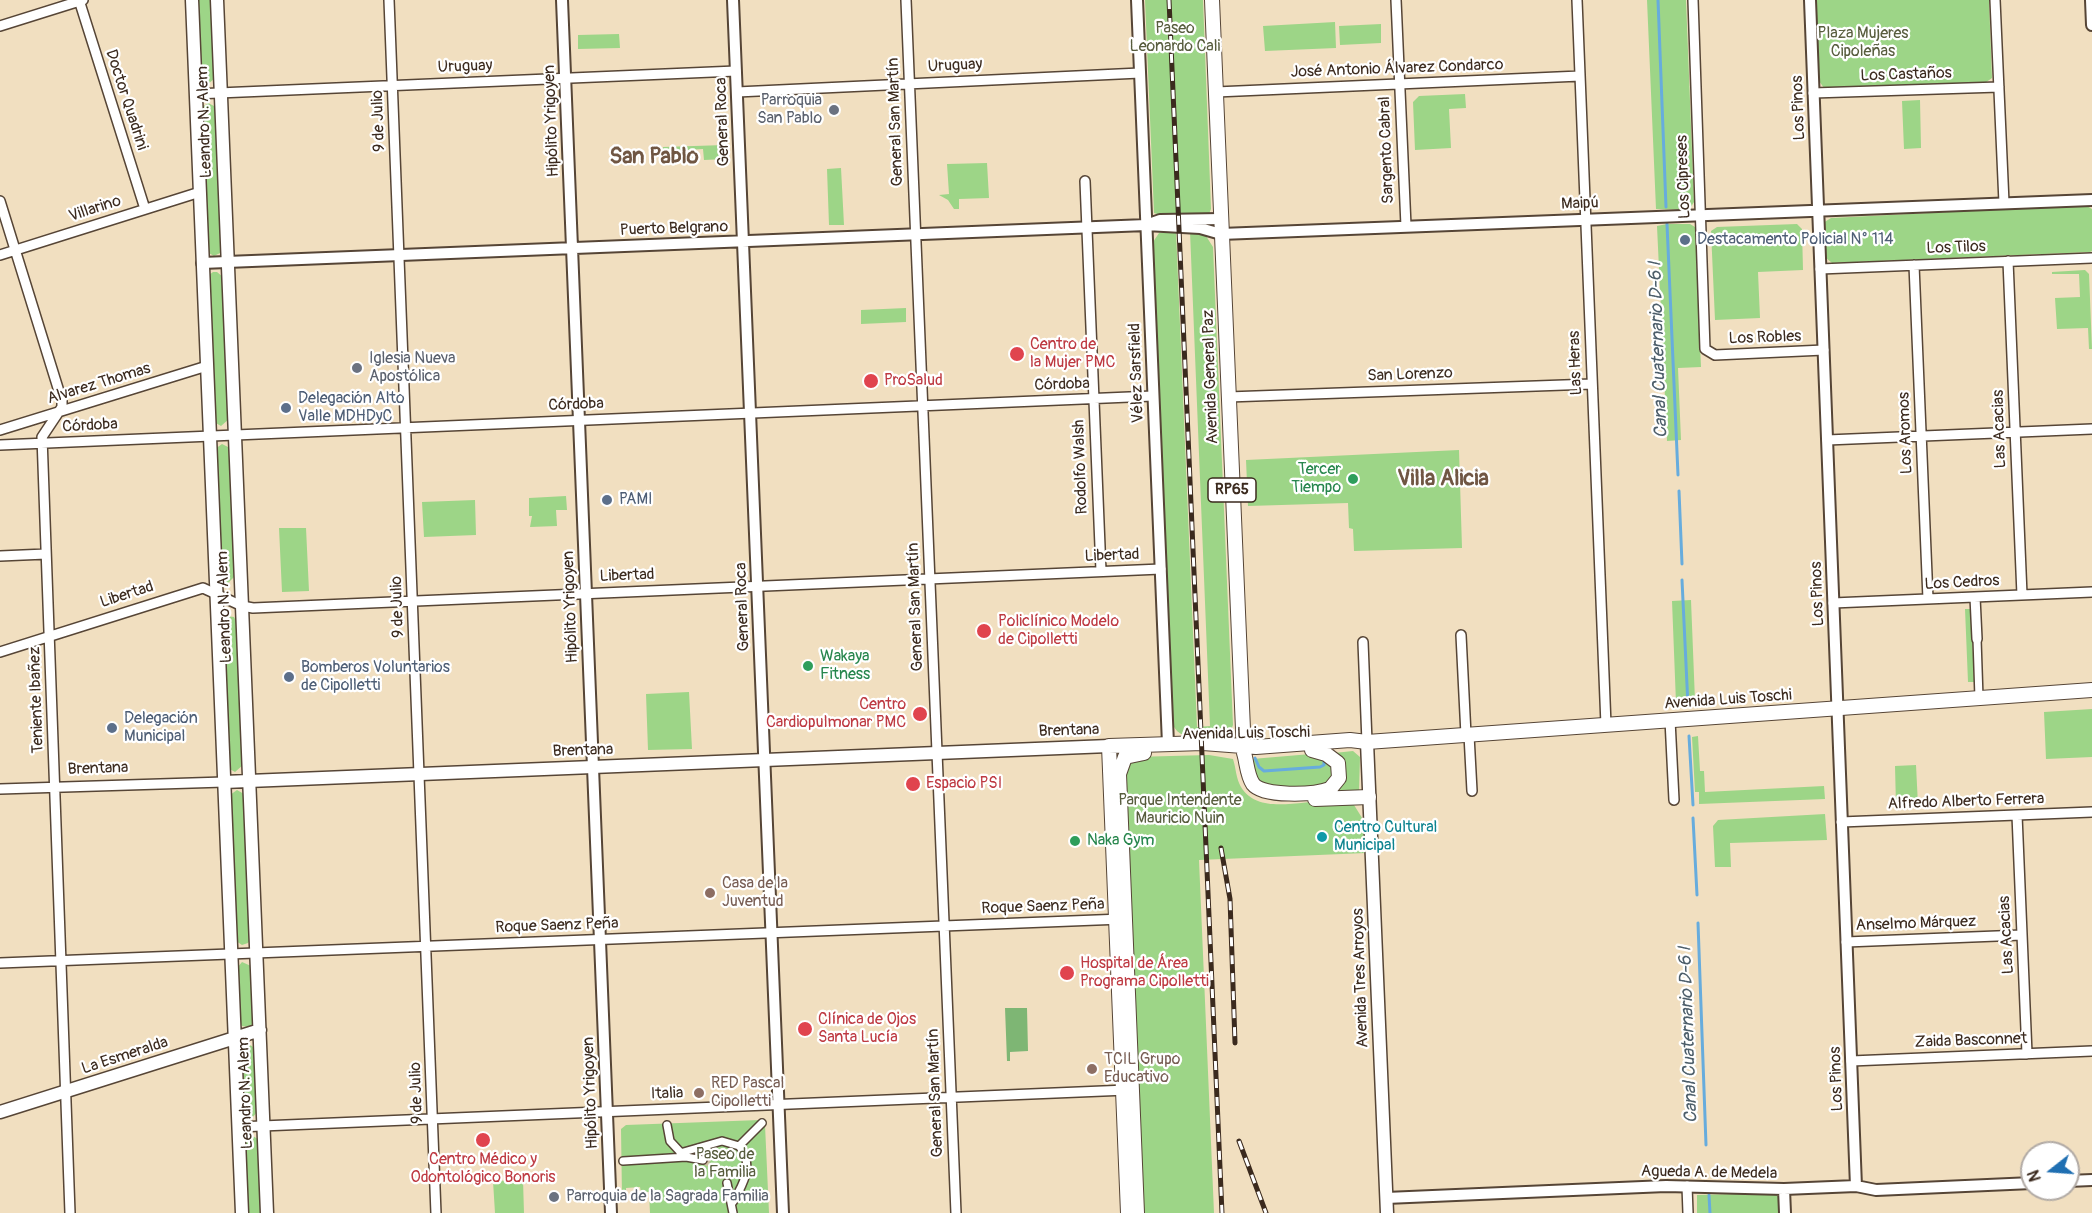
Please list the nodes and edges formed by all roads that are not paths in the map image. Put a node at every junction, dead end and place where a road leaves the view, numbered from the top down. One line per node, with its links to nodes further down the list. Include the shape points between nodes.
1 (80, 0): 17 (street); 36 (street, Doctor Quadrini)
2 (192, 0): 30 (main road, Leandro N. Alem)
3 (217, 0): 28 (main road, Leandro N. Alem)
4 (389, 0): 24 (street, 9 de Julio)
5 (562, 0): 21 (street, Hipólito Yrigoyen)
6 (733, 0): 18 (street, General Roca)
7 (906, 0): 22 (street, General San Martín)
8 (1137, 0): 19 (street, Vélez Sarsfield)
9 (1212, 0): 27 (main road, Avenida General Paz / RP65)
10 (1396, 0): 23 (street, Sargento Cabral)
11 (1577, 0): 20 (street, Las Heras)
12 (1693, 0): 38 (street, Los Cipreses)
13 (1810, 0): 29 (street, Los Pinos)
14 (1995, 0): 25 (street)
15 (2091, 0): 16 (street)
16 (2092, 25)
17 (0, 26)
18 (736, 71): 21 (street, Uruguay); 26 (street, General Roca)
19 (1140, 73): 22 (street, Uruguay); 41 (street, Vélez Sarsfield)
20 (1580, 76): 23 (street, José Antonio Álvarez Condarco); 40 (street, Las Heras)
21 (565, 78): 24 (street, Uruguay); 47 (street, Hipólito Yrigoyen)
22 (909, 84): 26 (street, Uruguay); 44 (street, General San Martín)
23 (1399, 84): 27 (street, José Antonio Álvarez Condarco); 42 (street, Sargento Cabral)
24 (393, 85): 28 (street, Uruguay); 50 (street, 9 de Julio)
25 (1999, 87): 29 (street, Los Castaños); 35 (street)
26 (736, 92): 46 (street, General Roca)
27 (1216, 92): 39 (main road, Avenida General Paz / RP65)
28 (220, 93): 30 (street, Uruguay); 53 (main road, Leandro N. Alem)
29 (1813, 93): 37 (street, Los Pinos)
30 (195, 94): 32 (main road, Leandro N. Alem)
31 (1085, 181): 43 (street, Rodolfo Walsh)
32 (200, 192): 36 (street, Villarino); 54 (main road, Leandro N. Alem)
33 (2092, 200): 35 (street, Maipú)
34 (0, 201): 48 (street)
35 (2004, 203): 37 (street, Maipú)
36 (145, 209): 48 (street, Villarino)
37 (1818, 210): 38 (street, Maipú); 56 (street, Los Pinos)
38 (1700, 215): 40 (street, Maipú); 58 (street, Los Cipreses, via 1704,344)
39 (1221, 219): 41 (street, via 1160,220); 45 (main road, Avenida General Paz / RP65)
40 (1586, 219): 42 (street, Maipú); 60 (street, Las Heras)
41 (1146, 225): 43 (street, Puerto Belgrano); 45 (street, Maipú, via 1200,228); 61 (street, Vélez Sarsfield)
42 (1406, 226): 45 (street, Maipú)
43 (1086, 227): 44 (street, Puerto Belgrano); 63 (street, Rodolfo Walsh)
44 (916, 234): 46 (street, Puerto Belgrano); 64 (street, General San Martín)
45 (1221, 234): 62 (main road, Avenida General Paz / RP65)
46 (743, 241): 47 (street, Puerto Belgrano); 66 (street, General Roca)
47 (572, 248): 50 (street, Puerto Belgrano); 67 (street, Hipólito Yrigoyen)
48 (15, 250): 49 (street, Villarino); 65 (street, via 62,398)
49 (0, 255)
50 (399, 255): 53 (street, Puerto Belgrano); 68 (street, 9 de Julio)
51 (2092, 258): 52 (street, Los Tilos)
52 (2008, 261): 55 (street, Los Tilos); 71 (street, Las Acacias)
53 (227, 262): 54 (street, Puerto Belgrano); 72 (main road, Leandro N. Alem)
54 (202, 263): 59 (main road, Leandro N. Alem)
55 (1914, 265): 56 (street, Los Tilos); 74 (street, Los Aromos)
56 (1820, 268): 57 (street, Los Pinos)
57 (1824, 351): 58 (street, Los Robles, via 1715,355); 75 (street, Los Pinos)
58 (1708, 352)
59 (207, 366): 65 (street, Alvarez Thomas); 73 (main road, Leandro N. Alem)
60 (1592, 384): 62 (street, San Lorenzo); 102 (street, Las Heras)
61 (1153, 396): 63 (street, Córdoba); 80 (street, Vélez Sarsfield)
62 (1228, 397): 107 (main road, Avenida General Paz / RP65)
63 (1094, 399): 64 (street, Córdoba); 81 (street, Rodolfo Walsh)
64 (923, 406): 66 (street, Córdoba); 82 (street, General San Martín)
65 (58, 412): 70 (street, Alvarez Thomas); 76 (street, Teniente Ibañez, via 43,433)
66 (750, 413): 67 (street, Córdoba); 83 (street, General Roca)
67 (579, 420): 68 (street, Córdoba); 86 (street, Hipólito Yrigoyen)
68 (406, 427): 72 (street, Córdoba); 90 (street, 9 de Julio)
69 (2092, 429): 71 (street)
70 (0, 430)
71 (2015, 432): 74 (street); 87 (street, Las Acacias)
72 (235, 434): 73 (street, Córdoba); 92 (main road, Leandro N. Alem)
73 (209, 435): 76 (street, Córdoba); 85 (main road, Leandro N. Alem)
74 (1921, 436): 75 (street); 89 (street, Los Aromos)
75 (1827, 440): 91 (street, Los Pinos)
76 (42, 443): 77 (street, Córdoba); 78 (street, Teniente Ibañez)
77 (0, 445)
78 (46, 554): 79 (street); 94 (street, Teniente Ibañez)
79 (0, 556)
80 (1161, 569): 81 (street, Libertad); 105 (street, Vélez Sarsfield)
81 (1101, 572): 82 (street, Libertad)
82 (930, 579): 83 (street, Libertad); 109 (street, General San Martín)
83 (757, 586): 86 (street, Libertad); 110 (street, General Roca)
84 (2092, 591): 87 (street, Los Cedros)
85 (216, 592): 92 (street, Libertad); 94 (street, Libertad, via 198,588); 114 (main road, Leandro N. Alem)
86 (586, 593): 90 (street, Libertad); 111 (street, Hipólito Yrigoyen)
87 (2022, 595): 88 (street, Los Cedros)
88 (1975, 597): 89 (street, Los Cedros); 95 (street)
89 (1928, 599): 91 (street, Los Cedros)
90 (412, 601): 92 (street, Libertad); 112 (street, 9 de Julio)
91 (1833, 603): 100 (street, Los Pinos)
92 (242, 606): 113 (main road, Leandro N. Alem)
93 (1461, 635): 103 (street)
94 (49, 636): 97 (street, Libertad); 115 (street, Teniente Ibañez)
95 (1977, 639): 99 (street)
96 (1363, 642): 104 (street)
97 (0, 652)
98 (2092, 690): 99 (main road, Avenida Luis Toschi)
99 (1979, 698): 100 (main road, Avenida Luis Toschi)
100 (1837, 709): 101 (main road, Avenida Luis Toschi); 122 (street, Los Pinos)
101 (1670, 720): 102 (main road, Avenida Luis Toschi); 119 (street)
102 (1606, 725): 103 (main road, Avenida Luis Toschi)
103 (1468, 735): 104 (main road, Avenida Luis Toschi); 117 (street)
104 (1367, 742): 107 (main road, Avenida Luis Toschi, via 1350,740); 108 (main road, Avenida Luis Toschi, via 1356,747); 118 (main road, Avenida Tres Arroyos)
105 (1168, 744): 106 (main road, Brentana); 107 (main road, Avenida Luis Toschi, via 1203,742)
106 (1111, 746): 109 (main road, Brentana); 123 (main road, via 1117,840); 124 (main road)
107 (1243, 750): 108 (main road, Avenida Luis Toschi); 108 (main road, RP65, via 1252,782 1263,792 1330,789 1339,778 1338,764 1330,755); 118 (main road, via 1241,780 1262,799); 123 (main road, Avenida Luis Toschi, via 1141,753 1125,757 1119,774)
108 (1312, 750)
109 (937, 753): 110 (main road, Brentana); 125 (street, General San Martín)
110 (764, 760): 111 (main road, Brentana); 126 (street, General Roca)
111 (593, 767): 112 (main road, Brentana); 128 (street, Hipólito Yrigoyen)
112 (419, 774): 113 (main road, Brentana); 130 (street, 9 de Julio)
113 (249, 781): 114 (main road, Brentana); 131 (main road, Leandro N. Alem)
114 (224, 782): 115 (street, Brentana); 132 (main road, Leandro N. Alem)
115 (55, 786): 116 (street, Brentana); 133 (street, Teniente Ibañez)
116 (0, 789)
117 (1472, 791)
118 (1369, 797): 160 (main road, Avenida Tres Arroyos)
119 (1674, 800)
120 (2092, 812): 121 (street, Alfredo Alberto Ferrera)
121 (2017, 815): 122 (street, Alfredo Alberto Ferrera); 127 (street, Las Acacias)
122 (1841, 822): 129 (street, Los Pinos)
123 (1123, 863): 124 (main road)
124 (1121, 919): 125 (street, Roque Saenz Peña); 140 (main road)
125 (945, 926): 126 (street, Roque Saenz Peña); 142 (street, General San Martín)
126 (771, 932): 128 (street, Roque Saenz Peña); 143 (street, General Roca)
127 (2022, 935): 129 (street, Anselmo Márquez); 138 (street, Las Acacias)
128 (600, 939): 130 (street, Roque Saenz Peña); 145 (street, Hipólito Yrigoyen)
129 (1846, 942): 139 (street, Los Pinos)
130 (426, 946): 131 (street, Roque Saenz Peña); 146 (street, 9 de Julio)
131 (256, 953): 132 (street, Roque Saenz Peña); 135 (main road, Leandro N. Alem)
132 (231, 954): 133 (street, Roque Saenz Peña); 136 (main road, Leandro N. Alem)
133 (62, 961): 134 (street, Roque Saenz Peña); 141 (street, Teniente Ibañez)
134 (0, 963)
135 (260, 1030): 136 (main road, La Esmeralda); 149 (main road, Leandro N. Alem)
136 (234, 1038): 141 (main road, La Esmeralda); 150 (main road, Leandro N. Alem)
137 (2092, 1051): 138 (street, Zaida Basconnet)
138 (2027, 1054): 139 (street, Zaida Basconnet)
139 (1851, 1061): 158 (street, Los Pinos)
140 (1128, 1090): 142 (street, Italia); 170 (main road); 171 (main road)
141 (66, 1092): 144 (main road, La Esmeralda); 162 (street, Teniente Ibañez)
142 (952, 1097): 143 (street, Italia); 169 (street, General San Martín)
143 (778, 1105): 145 (street, Italia); 168 (street, General Roca)
144 (0, 1112)
145 (607, 1112): 146 (street, Italia); 166 (street, Hipólito Yrigoyen)
146 (433, 1119): 149 (street, Italia); 165 (street, 9 de Julio)
147 (762, 1123): 151 (street)
148 (667, 1125): 152 (street, via 670,1141)
149 (264, 1126): 150 (street, Italia); 164 (main road, Leandro N. Alem)
150 (238, 1127): 163 (main road, Leandro N. Alem)
151 (739, 1146): 152 (street, via 722,1141); 161 (street, via 746,1160 746,1173)
152 (683, 1155): 153 (street); 154 (street)
153 (703, 1160)
154 (622, 1161)
155 (727, 1183): 161 (street)
156 (2020, 1184): 158 (street, Agueda A. de Medela, via 1876,1190)
157 (1687, 1186): 159 (street, Agueda A. de Medela); 160 (street, Agueda A. de Medela); 173 (street)
158 (1856, 1186): 159 (street, Agueda A. de Medela)
159 (1784, 1189): 174 (street)
160 (1386, 1198): 172 (main road, Avenida Tres Arroyos)
161 (733, 1203): 167 (street)
162 (70, 1213)
163 (242, 1213)
164 (267, 1213)
165 (436, 1213)
166 (611, 1213)
167 (733, 1213)
168 (783, 1213)
169 (957, 1213)
170 (1128, 1213)
171 (1137, 1213)
172 (1387, 1213)
173 (1688, 1213)
174 (1785, 1213)

